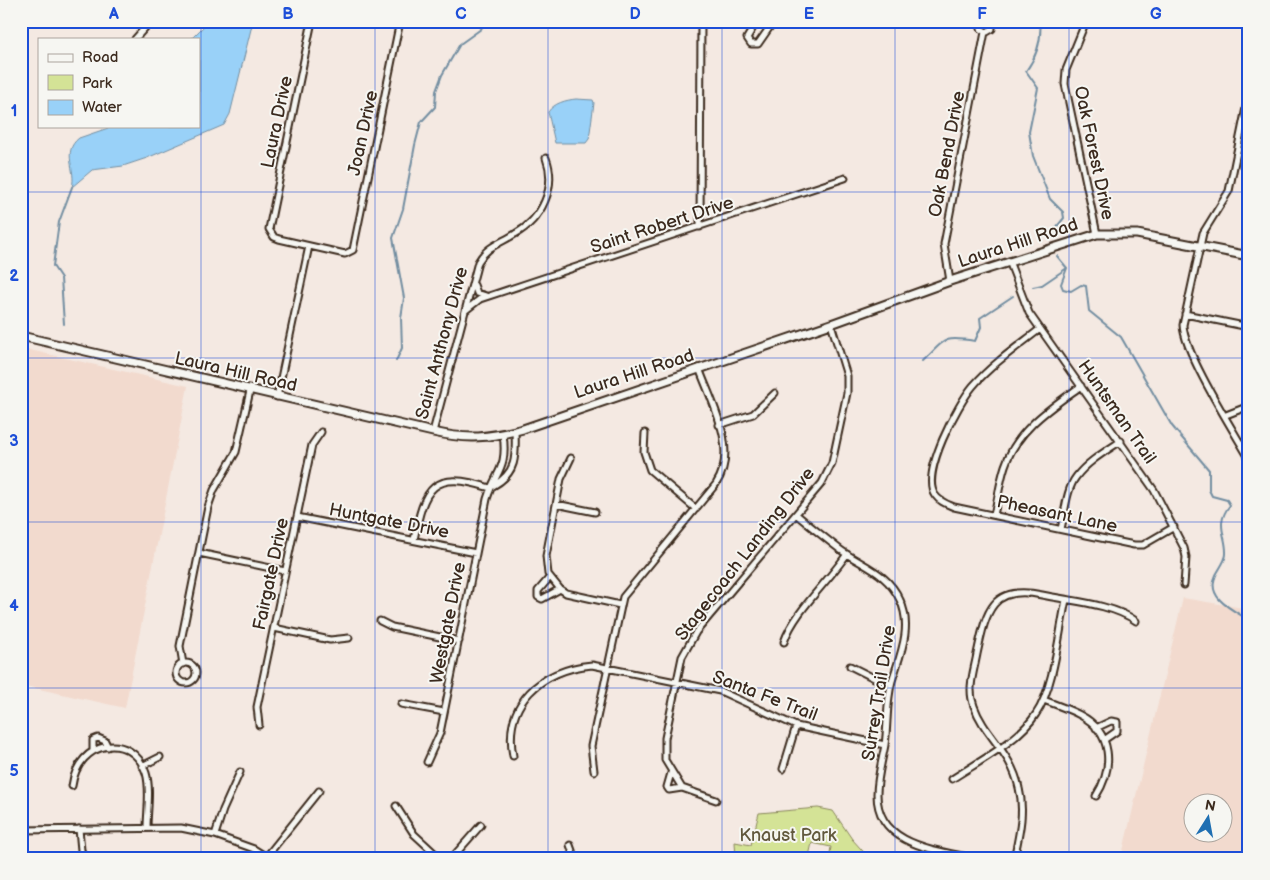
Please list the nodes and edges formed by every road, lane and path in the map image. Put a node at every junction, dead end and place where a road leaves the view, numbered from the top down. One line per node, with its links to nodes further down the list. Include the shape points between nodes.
1 (151, 21): 11 (street)
2 (312, 21): 17 (street, Laura Drive, via 269,229 274,237)
3 (400, 21): 17 (street, Joan Drive, via 353,250 345,254)
4 (701, 21): 15 (street)
5 (757, 21): 6 (street, via 747,38 751,44 758,44)
6 (774, 21)
7 (981, 21): 10 (street, via 980,27)
8 (992, 21): 10 (street, Oak Bend Drive, via 992,29)
9 (1086, 21): 16 (street, Oak Forest Drive, via 1066,70 1065,84)
10 (986, 32): 22 (street, Oak Bend Drive, via 944,244)
11 (136, 38)
12 (1249, 93): 18 (street, via 1229,191 1207,223)
13 (546, 158): 21 (street, Saint Anthony Drive, via 551,177 540,210 524,229 487,250 478,262)
14 (846, 178): 15 (street, Saint Robert Drive)
15 (700, 227): 23 (street, Saint Robert Drive)
16 (1097, 234): 18 (main road, Laura Hill Road, via 1132,233); 20 (main road, Laura Hill Road)
17 (309, 246): 34 (street)
18 (1200, 246): 19 (main road, Laura Hill Road); 25 (street)
19 (1249, 256)
20 (1009, 261): 22 (main road, Laura Hill Road); 28 (street, Huntsman Trail, via 1025,303)
21 (474, 281): 23 (street, via 477,293); 24 (street, Saint Anthony Drive)
22 (950, 281): 26 (main road, Laura Hill Road)
23 (487, 296): 24 (street, Saint Robert Drive)
24 (466, 310): 40 (street, Saint Anthony Drive)
25 (1185, 314): 27 (street); 36 (street, via 1184,336)
26 (831, 324): 30 (main road, Laura Hill Road); 51 (street, Stagecoach Landing Drive, via 847,376 847,393 832,463 822,483)
27 (1249, 327)
28 (1040, 328): 31 (street, Huntsman Trail); 50 (street, Pheasant Lane, via 990,369 957,408 934,468 934,494 942,502)
29 (21, 336): 32 (main road, Laura Hill Road)
30 (699, 368): 37 (street); 38 (main road, Laura Hill Road)
31 (1081, 386): 43 (street, Huntsman Trail); 50 (street, via 1048,410 1017,444 1005,466)
32 (250, 391): 34 (main road, Laura Hill Road); 56 (street, via 236,452 212,494)
33 (775, 393): 37 (street, via 753,414)
34 (277, 397): 40 (main road, Laura Hill Road)
35 (1249, 406): 36 (street)
36 (1226, 415): 45 (street)
37 (719, 425): 48 (street, via 726,444 726,466)
38 (515, 431): 42 (main road, Laura Hill Road); 46 (street, via 512,469 506,478)
39 (321, 432): 52 (street, Fairgate Drive, via 312,445)
40 (433, 432): 42 (main road, Laura Hill Road, via 472,438)
41 (645, 433): 48 (street, via 644,452 650,470)
42 (503, 434): 46 (street, Westgate Drive, via 503,464)
43 (1121, 441): 53 (street, Huntsman Trail); 54 (street, via 1075,478)
44 (571, 458): 47 (street, via 561,479)
45 (1249, 458)
46 (490, 488): 55 (street, via 456,479 434,488 420,508); 57 (street, Westgate Drive)
47 (556, 504): 49 (street); 60 (street, via 546,556)
48 (696, 509): 64 (street, via 632,584)
49 (595, 512)
50 (994, 514): 54 (street, Pheasant Lane)
51 (796, 515): 58 (street, Surrey Trail Drive); 74 (street, Stagecoach Landing Drive, via 696,632 682,657)
52 (297, 517): 55 (street, Huntgate Drive); 59 (street, Fairgate Drive)
53 (1174, 527): 54 (street, Pheasant Lane, via 1143,545); 61 (street, Huntsman Trail, via 1186,557)
54 (1061, 529)
55 (414, 540): 57 (street, Huntgate Drive)
56 (199, 553): 59 (street); 71 (street, via 180,646)
57 (476, 553): 69 (street, Westgate Drive)
58 (847, 554): 70 (street, via 793,621); 75 (street, Surrey Trail Drive, via 886,579 904,610 905,636)
59 (285, 571): 67 (street, Fairgate Drive)
60 (550, 577): 62 (street); 62 (street, via 538,591 538,597 548,597)
61 (1184, 585)
62 (560, 589): 64 (street)
63 (1066, 600): 66 (street, via 1117,611); 76 (street); 84 (street, via 1019,591 1000,598 987,613 970,693 978,715)
64 (620, 605): 72 (street)
65 (380, 621): 69 (street, via 392,627)
66 (1136, 621)
67 (274, 628): 68 (street, via 330,640); 79 (street, Fairgate Drive, via 257,707)
68 (349, 638)
69 (459, 641): 78 (street, Westgate Drive)
70 (784, 642)
71 (183, 664)
72 (607, 666): 74 (street, Santa Fe Trail); 87 (street, Santa Fe Trail, via 566,669 535,687 521,703 511,727); 92 (street, via 591,746)
73 (850, 666): 75 (street)
74 (677, 681): 80 (street, Santa Fe Trail, via 720,691); 94 (street, Stagecoach Landing Drive, via 664,748)
75 (892, 683): 83 (street, Surrey Trail Drive)
76 (1044, 700): 81 (street, via 1080,716); 84 (street, via 1028,725)
77 (402, 704): 78 (street)
78 (444, 712): 89 (street, Westgate Drive, via 438,741)
79 (259, 725)
80 (796, 726): 83 (street, Santa Fe Trail); 91 (street)
81 (1096, 728): 82 (street); 82 (street, via 1110,720 1117,722 1117,731)
82 (1104, 740): 99 (street, via 1108,772)
83 (885, 745): 109 (street, Surrey Trail Drive, via 877,793 886,823 894,833 914,845)
84 (1001, 746): 95 (street); 115 (street, via 1016,774 1020,790 1021,820)
85 (108, 747): 86 (street); 86 (street, via 98,738 94,740); 90 (street, via 127,750)
86 (93, 750): 96 (street, via 79,762)
87 (513, 756)
88 (160, 757): 90 (street)
89 (427, 762)
90 (142, 766): 103 (street, via 147,782)
91 (783, 769)
92 (594, 771)
93 (240, 772): 106 (street)
94 (671, 773): 97 (street, Stagecoach Landing Drive); 97 (street, Stagecoach Landing Drive, via 667,787 670,790)
95 (952, 779)
96 (72, 786)
97 (682, 788): 100 (street, Stagecoach Landing Drive)
98 (319, 791): 108 (street)
99 (1096, 796)
100 (716, 800)
101 (396, 806): 111 (street, via 414,834)
102 (481, 825): 112 (street)
103 (147, 828): 105 (street); 106 (street, via 181,828)
104 (21, 830): 105 (street)
105 (79, 830): 110 (street)
106 (215, 836): 108 (street)
107 (570, 845): 113 (street)
108 (269, 857)
109 (961, 857): 114 (street, Surrey Trail Drive)
110 (85, 859)
111 (441, 859)
112 (452, 859)
113 (575, 859)
114 (978, 859)
115 (1014, 859)

